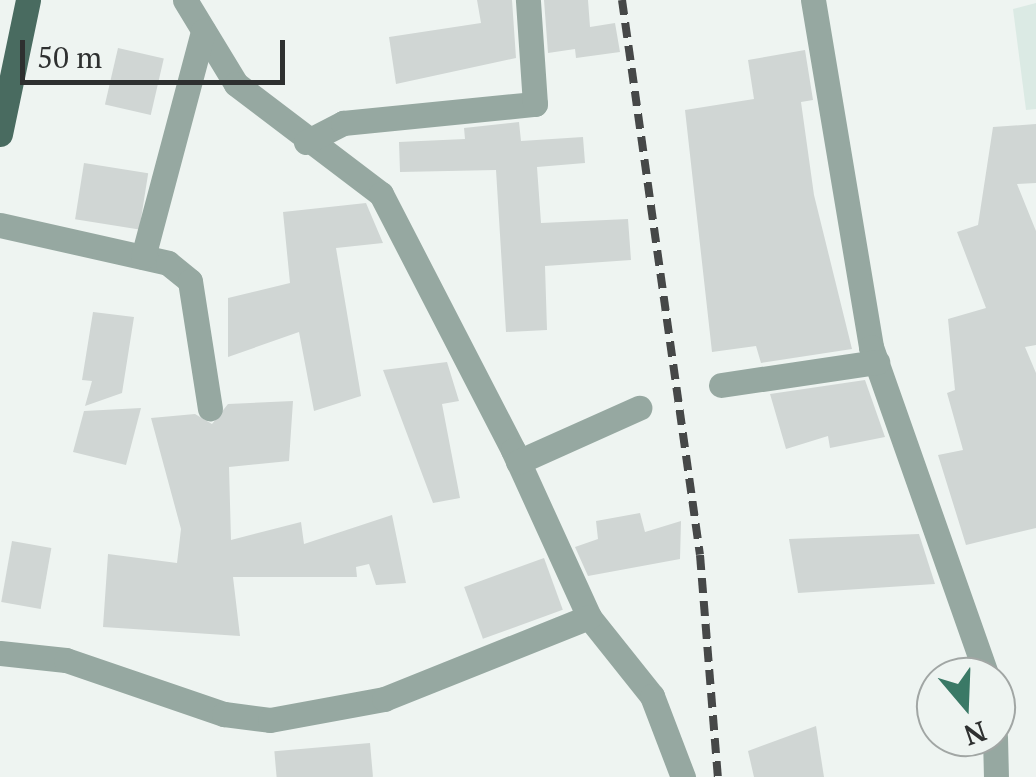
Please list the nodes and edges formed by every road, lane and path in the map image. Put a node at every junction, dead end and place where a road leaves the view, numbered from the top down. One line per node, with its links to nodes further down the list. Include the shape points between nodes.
1 (28, 0): 6 (main road)
2 (185, 0): 5 (street)
3 (528, 0): 7 (street, via 535,104 343,123)
4 (813, 0): 10 (street)
5 (204, 30): 7 (street, via 236,84); 9 (street)
6 (0, 134)
7 (306, 142): 14 (street, via 381,194)
8 (0, 226): 9 (street)
9 (143, 257): 12 (street, via 168,263 190,281)
10 (877, 362): 11 (street); 17 (street)
11 (721, 386)
12 (210, 408)
13 (639, 408): 14 (street)
14 (518, 462): 15 (street)
15 (589, 617): 16 (street, via 384,699 270,720 224,714 66,660); 18 (street, via 652,696)
16 (0, 653)
17 (980, 657)
18 (683, 777)

